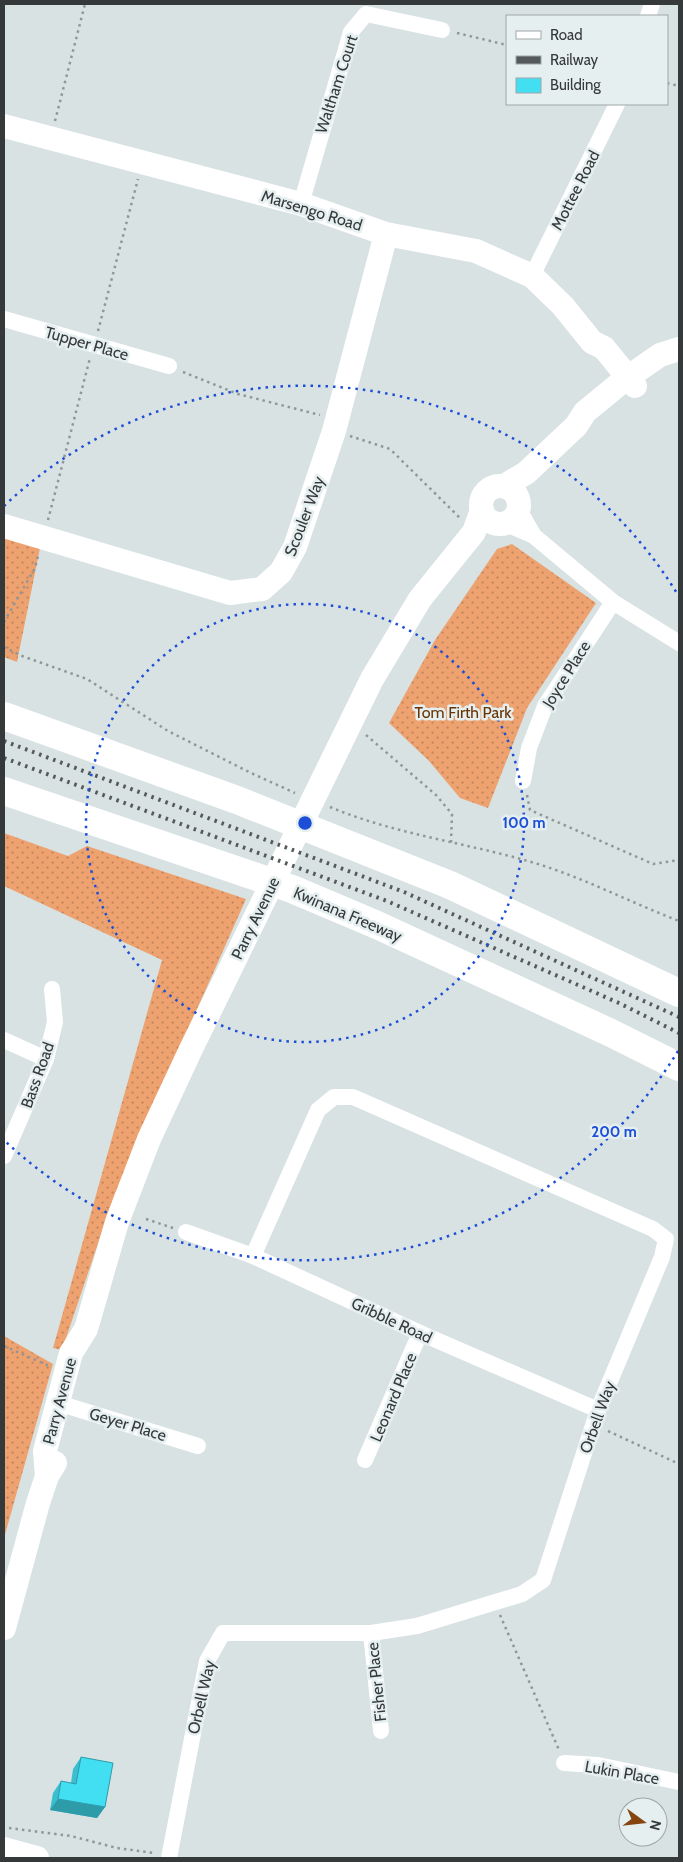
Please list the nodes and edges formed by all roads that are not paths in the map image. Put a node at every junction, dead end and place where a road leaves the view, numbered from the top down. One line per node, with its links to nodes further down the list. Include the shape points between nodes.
1 (442, 30): 4 (street, Waltham Court, via 366,14 350,32)
2 (617, 105): 6 (street, Mottee Road)
3 (4, 126): 4 (main road, Marsengo Road)
4 (301, 204): 5 (main road, Marsengo Road)
5 (386, 234): 6 (main road, Marsengo Road, via 476,251); 12 (main road, Scouler Way, via 334,431 295,547 281,572 262,589 230,592)
6 (532, 276): 10 (main road, Marsengo Road, via 563,306 592,342 592,354)
7 (4, 319): 9 (street, Tupper Place)
8 (678, 350): 10 (main road, Parry Avenue, via 660,355)
9 (169, 366)
10 (626, 386): 11 (main road, Parry Avenue, via 592,420 576,426 526,473)
11 (500, 512): 13 (street); 26 (main road, Parry Avenue, via 420,600 372,679 149,1140 117,1222)
12 (4, 526)
13 (613, 602): 14 (street); 16 (street, Joyce Place, via 545,706 529,748)
14 (679, 643)
15 (4, 716): 19 (highway, via 236,800 396,863 548,930)
16 (523, 781)
17 (4, 791): 22 (highway, Kwinana Freeway, via 292,889 386,929)
18 (52, 989): 21 (street, Bass Road, via 55,1022)
19 (679, 993)
20 (4, 1040): 21 (street)
21 (46, 1058): 23 (street, Bass Road)
22 (679, 1067)
23 (4, 1156)
24 (186, 1232): 25 (street, Gribble Road)
25 (253, 1256): 27 (street, Gribble Road); 29 (street, Orbell Way, via 318,1110 334,1097 353,1097 653,1229 666,1239 662,1257)
26 (86, 1329): 28 (main road, Parry Avenue, via 86,1357); 28 (main road, Parry Avenue, via 71,1353 67,1367)
27 (420, 1333): 29 (street, Gribble Road); 31 (street, Leonard Place)
28 (65, 1405): 30 (street, Geyer Place); 32 (main road, Parry Avenue, via 60,1455 47,1476)
29 (595, 1417): 33 (street, Orbell Way, via 543,1580 522,1594 417,1626)
30 (198, 1446)
31 (365, 1460)
32 (4, 1628)
33 (371, 1633): 34 (street, Fisher Place); 38 (street, Orbell Way, via 223,1633 207,1661)
34 (381, 1731)
35 (564, 1763): 36 (street, Lukin Place, via 598,1765)
36 (679, 1782)
37 (6, 1844): 39 (main road)
38 (170, 1857)
39 (38, 1858)

